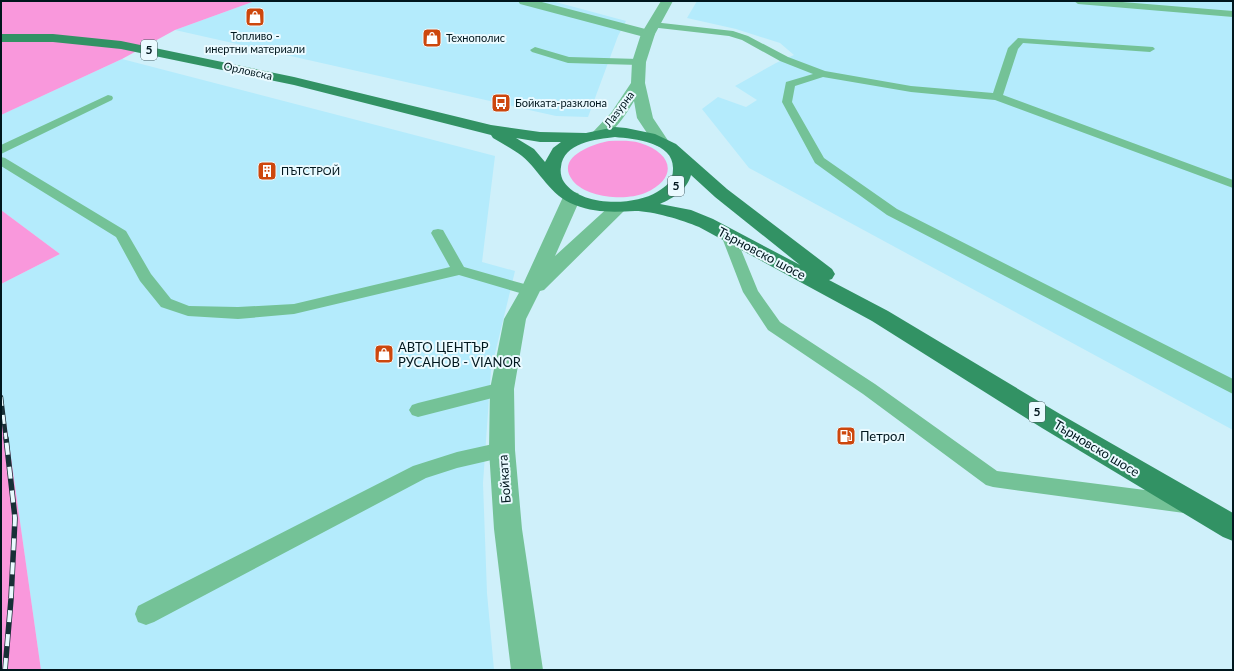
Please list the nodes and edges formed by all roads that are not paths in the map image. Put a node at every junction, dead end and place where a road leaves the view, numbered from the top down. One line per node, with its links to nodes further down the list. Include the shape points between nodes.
1 (524, 1): 5 (street)
2 (1078, 1): 4 (lane)
3 (663, 6): 5 (street, Лазурна)
4 (1233, 14)
5 (650, 29): 9 (street, Лазурна); 10 (lane, via 730,33 745,38 784,60)
6 (1, 38): 14 (main road, Орловска / 5, via 121,44 294,81)
7 (1150, 49): 12 (lane, via 1021,40 1013,48)
8 (534, 50): 9 (lane, via 568,60)
9 (639, 62): 11 (street, Лазурна)
10 (823, 74): 12 (lane, via 911,89); 28 (lane, via 790,84 788,102 819,160 892,212)
11 (638, 83): 15 (street, Лазурна, via 616,116); 16 (street, Лазурна, via 645,118)
12 (997, 97): 20 (lane)
13 (108, 98): 17 (lane)
14 (491, 130): 15 (main road, Орловска / 5, via 540,137); 21 (main road, Орловска / 5, via 528,153)
15 (592, 135): 16 (main road, 5, via 632,133); 21 (main road, 5, via 569,144 558,153 552,164 552,176)
16 (661, 142): 18 (main road, 5)
17 (1, 150)
18 (679, 156): 22 (main road, 5, via 683,168 681,180 672,191 657,200); 27 (main road, Търновско шосе / 5, via 721,193)
19 (1, 161): 25 (lane, via 121,234 145,277 166,303 188,311 238,313 294,309)
20 (1233, 184)
21 (565, 192): 22 (main road, 5, via 586,203); 26 (street, Бойката)
22 (628, 207): 24 (main road, Търновско шосе / 5, via 684,214); 26 (street, Бойката)
23 (438, 233): 25 (lane)
24 (728, 234): 27 (main road, Търновско шосе / 5); 32 (lane, via 751,292 774,326 869,389 993,479)
25 (459, 270): 26 (lane)
26 (530, 291): 29 (street, Бойката, via 515,319)
27 (880, 316): 32 (main road, Търновско шосе / 5)
28 (1233, 387)
29 (502, 389): 30 (lane); 31 (street, Бойката)
30 (418, 410)
31 (502, 450): 34 (lane, via 457,460 420,472); 35 (street, Бойката, via 508,529)
32 (1194, 505): 33 (main road, Търновско шосе / 5)
33 (1233, 528)
34 (146, 614)
35 (527, 670)

